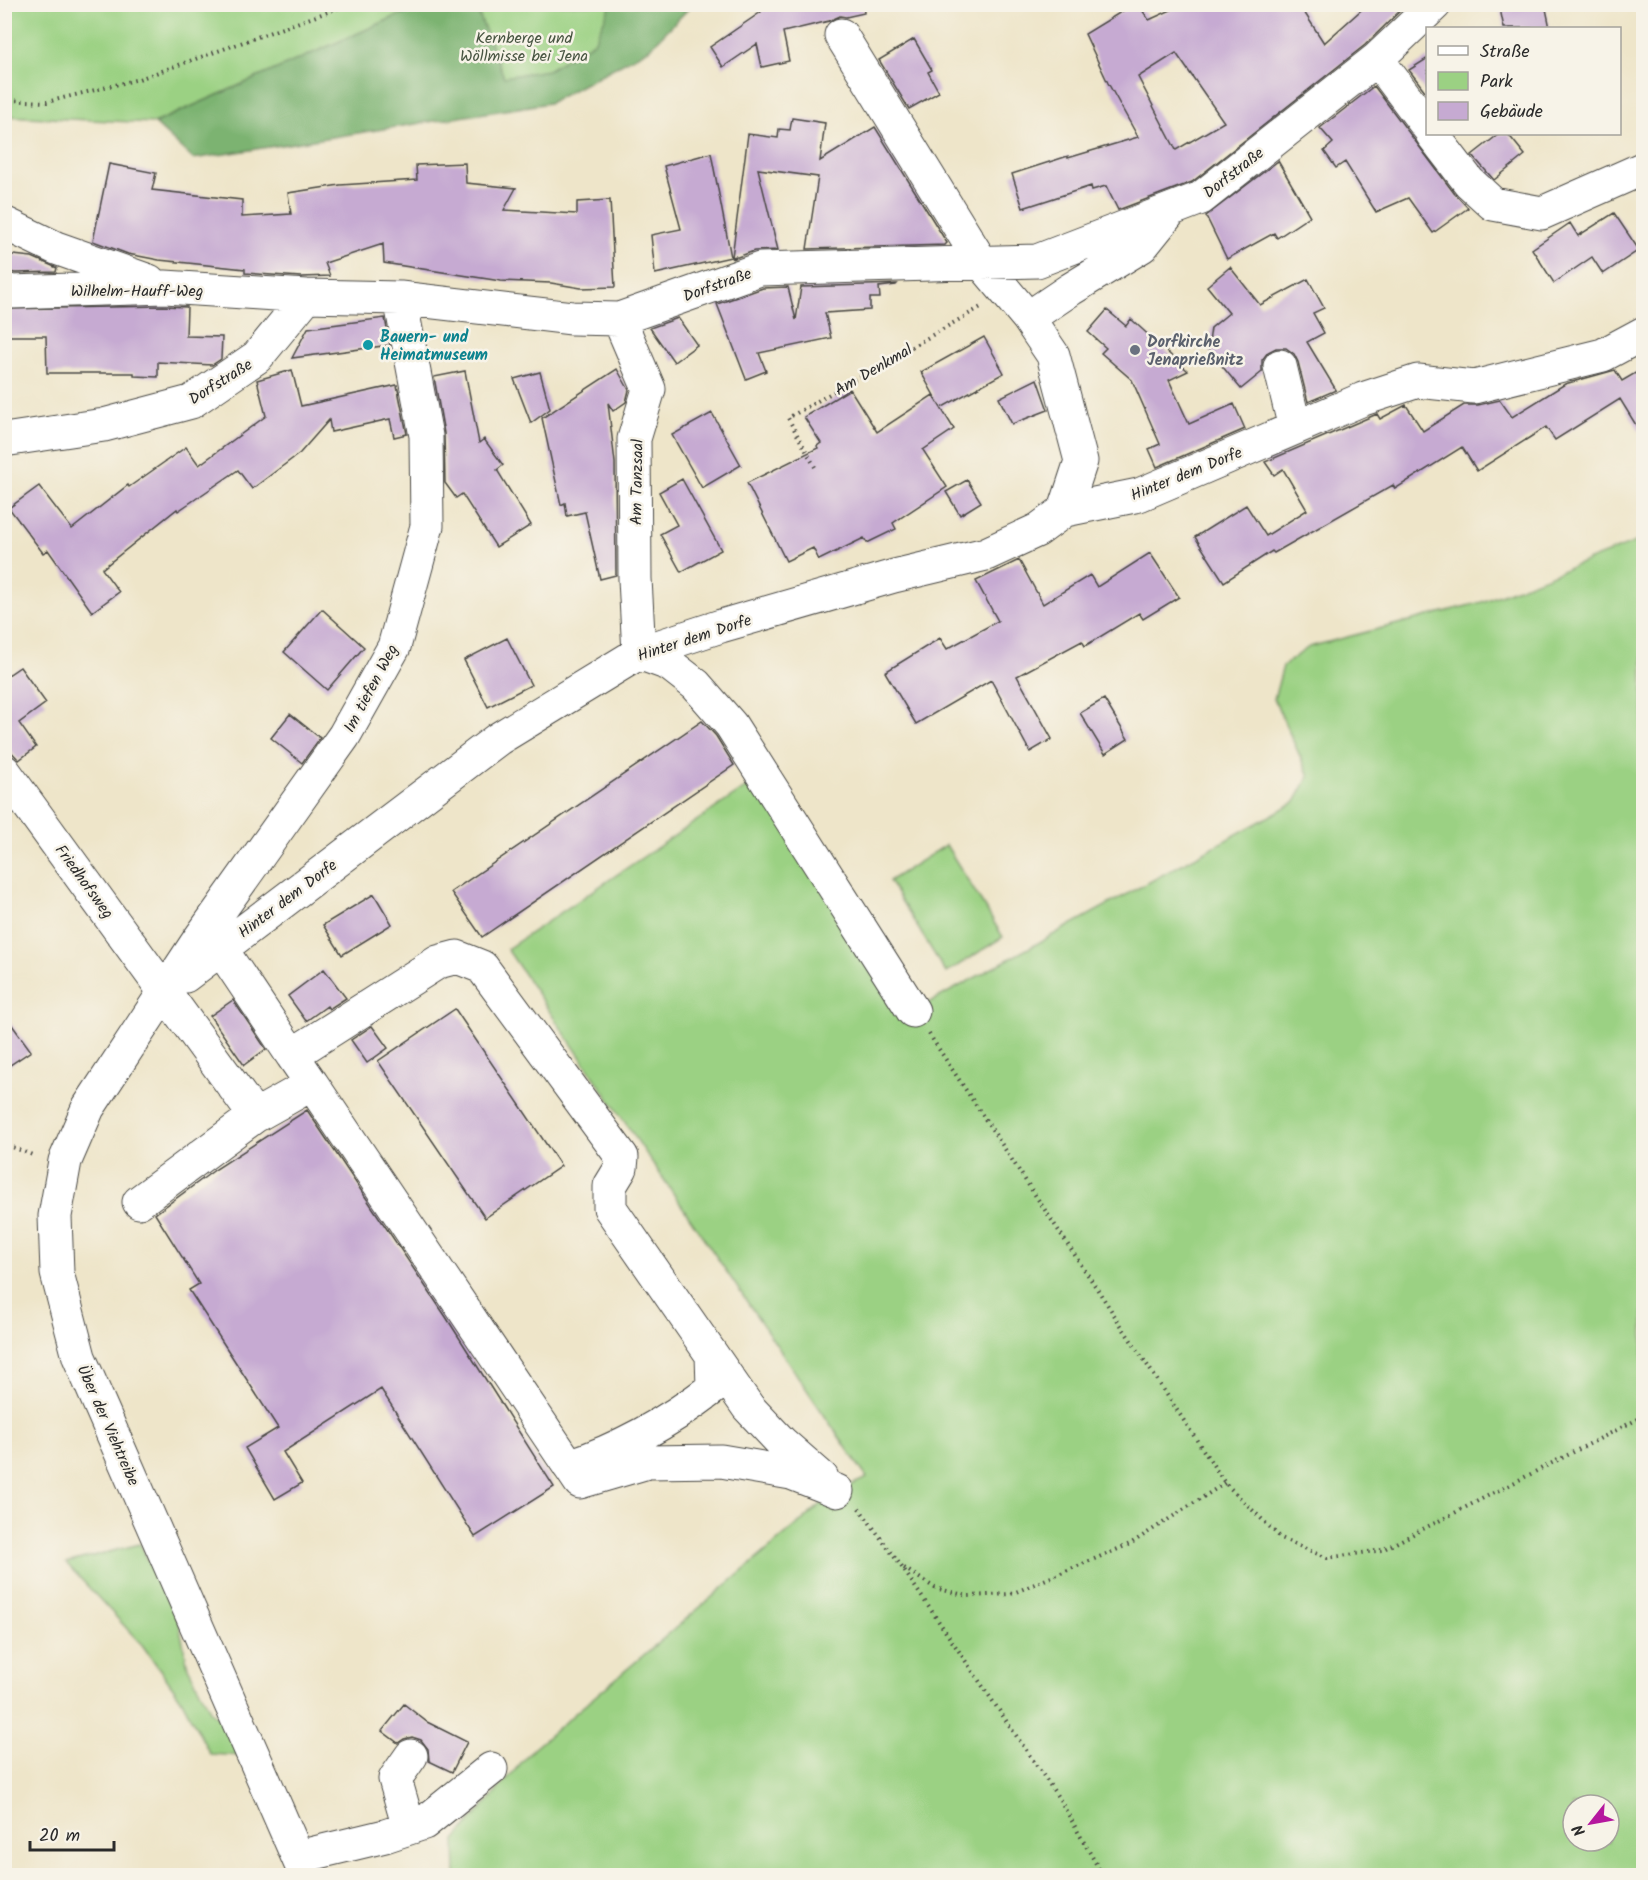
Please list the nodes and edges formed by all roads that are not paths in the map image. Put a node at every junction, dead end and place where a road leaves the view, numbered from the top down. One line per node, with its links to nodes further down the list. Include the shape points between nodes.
1 (1435, 4): 3 (street, Dorfstraße)
2 (841, 35): 9 (street)
3 (1377, 59): 4 (street); 7 (street, Dorfstraße, via 1201,198)
4 (1426, 124)
5 (1433, 135): 6 (street, via 1469,182 1493,204 1542,213)
6 (1644, 168)
7 (1171, 209): 9 (street, Dorfstraße, via 1037,261); 14 (street, via 1142,246)
8 (4, 223): 10 (street, via 56,248)
9 (981, 262): 14 (street); 15 (street, Dorfstraße, via 760,269)
10 (165, 287): 11 (street, Wilhelm-Hauff-Weg, via 11,292); 12 (street, Wilhelm-Hauff-Weg)
11 (4, 289)
12 (307, 296): 13 (street, Dorfstraße); 19 (street, Dorfstraße, via 257,357 191,402 104,425)
13 (400, 298): 15 (street, Dorfstraße, via 572,318); 24 (street, Im tiefen Weg, via 426,436 427,526 394,647 344,736)
14 (1028, 318): 20 (street, via 1053,355 1081,461)
15 (619, 319): 21 (street, Am Tanzsaal, via 649,389 634,439)
16 (1644, 333): 18 (street, Hinter dem Dorfe, via 1603,355 1474,387 1418,381)
17 (1280, 366): 18 (street)
18 (1295, 428): 20 (street, Hinter dem Dorfe, via 1139,495)
19 (4, 440)
20 (1065, 510): 21 (street, Hinter dem Dorfe, via 1038,530 986,554 883,579)
21 (639, 653): 23 (street, Hinter dem Dorfe, via 498,739); 25 (street, via 669,664 696,685 731,725)
22 (4, 771): 24 (street, Friedhofsweg)
23 (221, 949): 24 (street, Hinter dem Dorfe); 26 (street)
24 (165, 992): 28 (street, Friedhofsweg); 35 (street, Über der Viehtreibe, via 88,1107 65,1161 55,1216 57,1273 79,1358)
25 (913, 1011)
26 (292, 1055): 27 (street); 30 (street, via 438,962 457,957 482,967 622,1156 621,1168 610,1186 610,1208)
27 (312, 1084): 28 (street); 31 (street)
28 (255, 1116): 29 (street)
29 (139, 1202)
30 (712, 1355): 31 (street, via 713,1388 682,1411); 31 (street, via 748,1407 837,1491 791,1473 721,1461 648,1462 580,1482)
31 (569, 1466)
32 (411, 1756): 34 (street, via 395,1779)
33 (491, 1769): 34 (street, Über der Viehtreibe, via 424,1823)
34 (409, 1828): 35 (street, Über der Viehtreibe)
35 (302, 1866)

